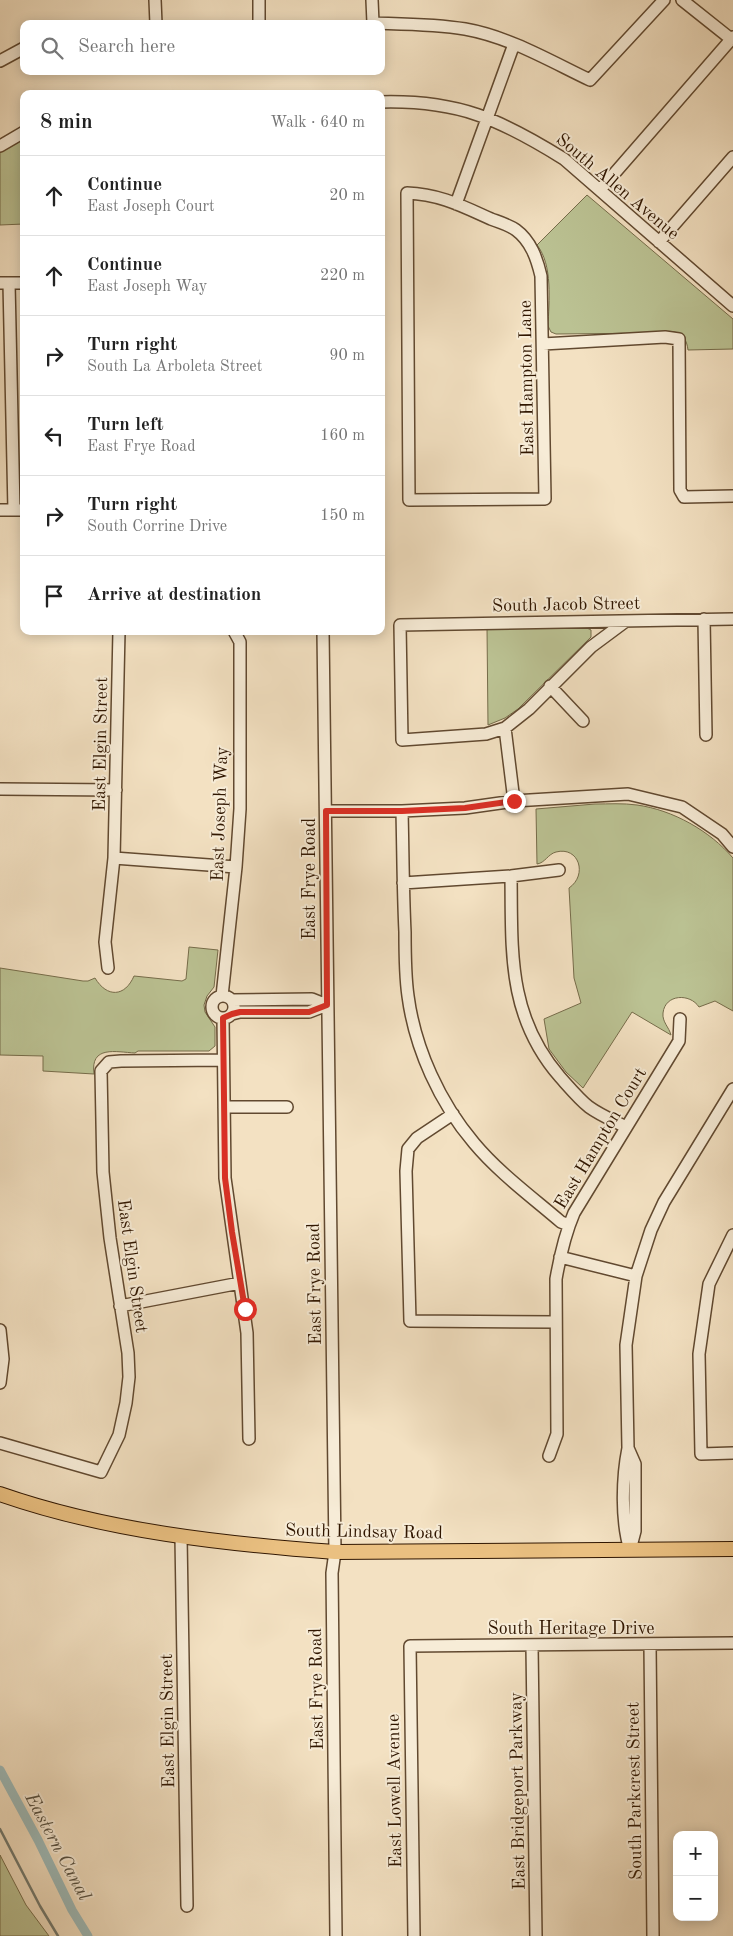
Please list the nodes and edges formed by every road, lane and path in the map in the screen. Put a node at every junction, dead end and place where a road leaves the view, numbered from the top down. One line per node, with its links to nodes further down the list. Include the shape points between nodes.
1 (155, 0): 6 (street)
2 (259, 0): 7 (street)
3 (372, 0): 8 (street)
4 (664, 0): 11 (street, via 590,80)
5 (682, 0): 10 (street)
6 (156, 20)
7 (259, 20)
8 (373, 20)
9 (385, 23): 11 (street, via 467,30)
10 (732, 38): 19 (street)
11 (514, 44): 15 (street)
12 (20, 50): 13 (street)
13 (0, 60)
14 (385, 102): 15 (street, South Allen Avenue, via 426,102)
15 (486, 117): 19 (street, South Allen Avenue, via 564,159); 20 (street)
16 (20, 134): 17 (street)
17 (0, 146)
18 (733, 158): 21 (street)
19 (600, 190): 21 (street, South Allen Avenue)
20 (456, 204): 25 (street, East Hampton Lane, via 516,229 529,243 541,276); 25 (street, East Hampton Lane, via 428,194 407,193 409,500 545,499)
21 (659, 242): 24 (street, South Allen Avenue)
22 (5, 283): 23 (street); 28 (street)
23 (20, 283)
24 (733, 306)
25 (543, 344): 26 (street, via 665,337 679,339 680,490 684,497)
26 (733, 496)
27 (0, 510): 28 (street)
28 (19, 510)
29 (704, 619): 30 (street, South Jacob Street); 31 (street, South Jacob Street); 38 (street)
30 (733, 619)
31 (626, 621): 35 (street, via 591,647); 37 (street, South Jacob Street, via 400,625 402,740 486,734)
32 (119, 635): 40 (street, East Elgin Street)
33 (236, 635): 46 (street, East Joseph Way, via 240,642 240,809)
34 (323, 635): 42 (street, East Frye Road)
35 (550, 686): 36 (street); 37 (street)
36 (583, 720)
37 (505, 728): 41 (street)
38 (706, 735)
39 (0, 789): 40 (street)
40 (116, 790): 45 (street, East Elgin Street)
41 (514, 801): 43 (street, via 465,808); 44 (street, via 628,794 682,807 722,834)
42 (326, 811): 43 (street); 52 (street, East Frye Road)
43 (402, 811): 49 (street)
44 (733, 847)
45 (114, 858): 46 (street); 50 (street, East Elgin Street, via 105,942)
46 (236, 867): 51 (street, East Joseph Way)
47 (559, 870): 48 (street)
48 (511, 876): 49 (street); 60 (street, via 512,959 518,995 529,1029 547,1062 565,1083 589,1107)
49 (403, 883): 59 (street, via 408,996 418,1038 435,1084)
50 (108, 968)
51 (227, 998): 52 (street, via 312,999); 53 (street, East Joseph Way, via 234,1007); 53 (street, East Joseph Way, via 216,998 212,1006 214,1015)
52 (327, 1005): 53 (street, via 309,1012); 78 (street, East Frye Road)
53 (227, 1016): 55 (street, East Joseph Way)
54 (680, 1019): 60 (street, East Hampton Court, via 679,1041)
55 (223, 1060): 57 (street, East Joseph Way); 66 (street, East Elgin Street, via 121,1060 109,1062 101,1071 102,1172)
56 (733, 1090): 64 (street, via 664,1202)
57 (224, 1107): 58 (street); 65 (street, East Joseph Way, via 225,1178)
58 (287, 1107)
59 (453, 1114): 61 (street, via 492,1162); 67 (street, via 417,1138 408,1149 410,1321)
60 (626, 1127): 61 (street, East Hampton Court)
61 (569, 1226): 63 (street, East Hampton Court)
62 (733, 1235): 72 (street, via 709,1284 699,1354 701,1454)
63 (560, 1257): 64 (street); 67 (street, East Hampton Court, via 556,1279)
64 (636, 1276): 77 (street, via 626,1345 628,1448 635,1464 635,1532)
65 (240, 1283): 66 (street); 70 (street, East Joseph Way, via 247,1333)
66 (120, 1306): 71 (street, East Elgin Street, via 128,1353 126,1404 119,1435 101,1472)
67 (556, 1322): 73 (street, East Hampton Court, via 557,1434)
68 (0, 1330): 69 (street, via 3,1359)
69 (0, 1383)
70 (249, 1439)
71 (0, 1443)
72 (733, 1453)
73 (550, 1456)
74 (0, 1494): 75 (main road, South Lindsay Road, via 87,1518)
75 (181, 1536): 78 (main road, South Lindsay Road); 83 (street, East Elgin Street)
76 (733, 1549): 77 (main road, South Lindsay Road)
77 (630, 1550): 78 (main road, South Lindsay Road)
78 (335, 1552): 84 (street, East Frye Road, via 332,1572)
79 (733, 1643): 80 (street, South Heritage Drive)
80 (650, 1645): 82 (street, South Heritage Drive); 87 (street, South Parkcrest Street)
81 (410, 1646): 82 (street, South Heritage Drive); 85 (street, East Lowell Avenue)
82 (532, 1646): 86 (street, East Bridgeport Parkway)
83 (187, 1906)
84 (336, 1936)
85 (414, 1936)
86 (536, 1936)
87 (653, 1936)

